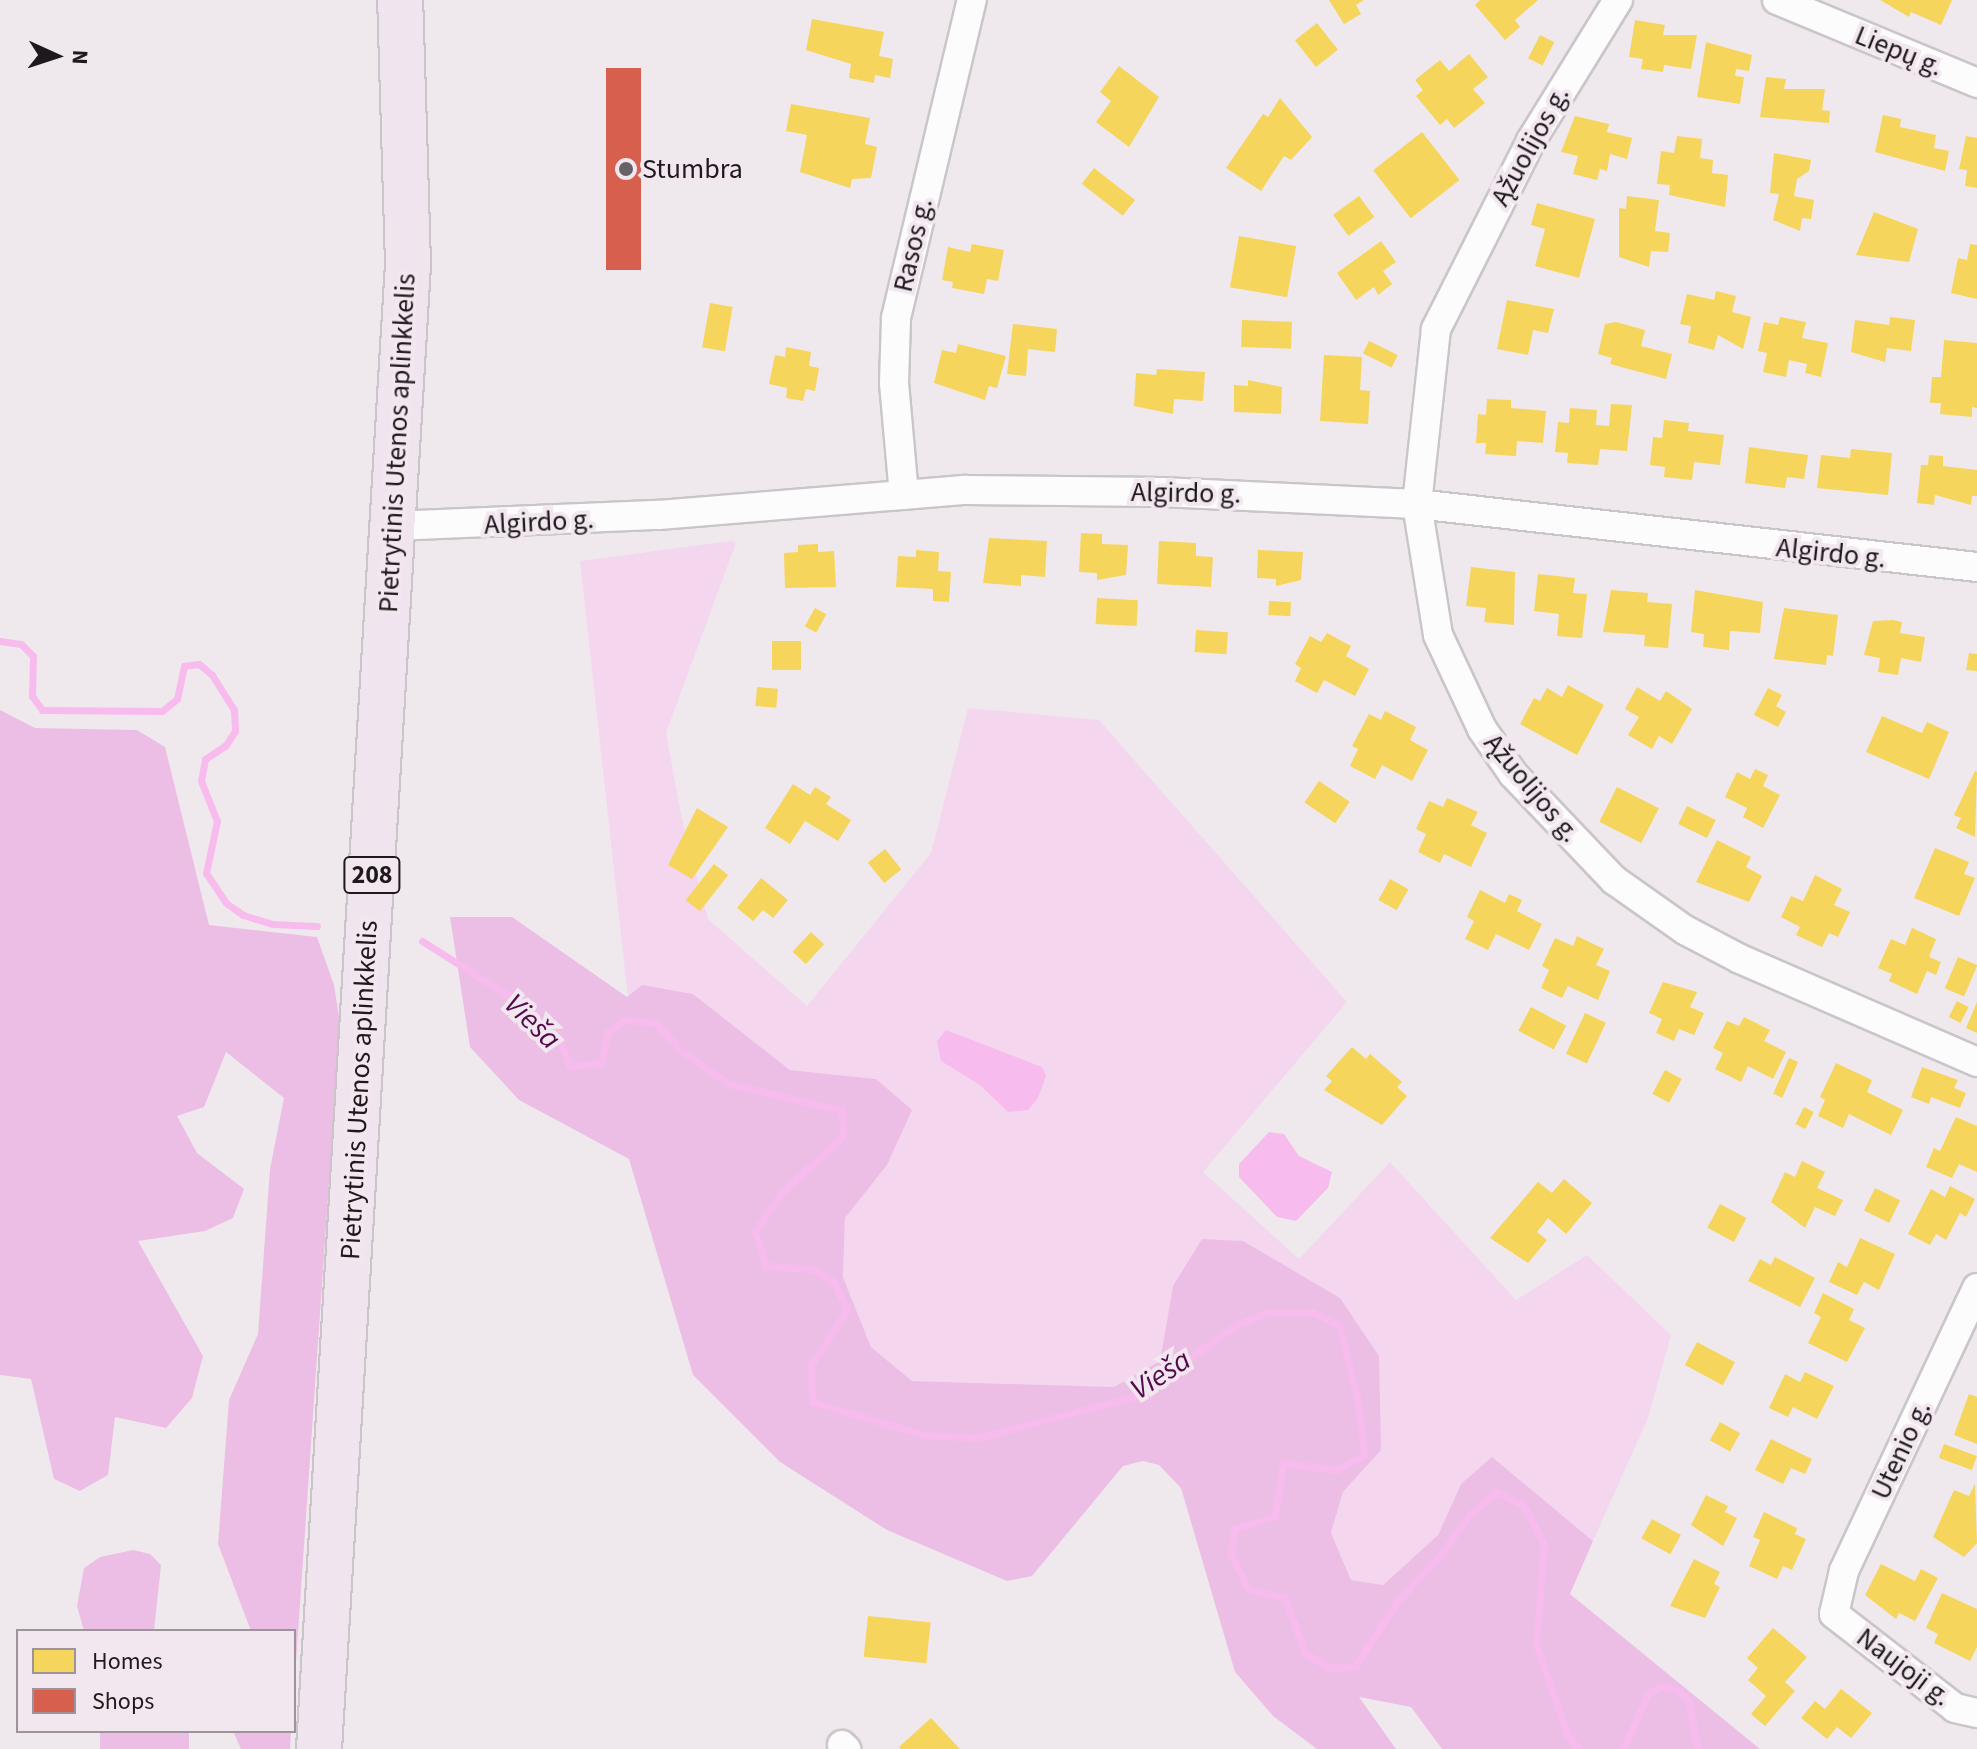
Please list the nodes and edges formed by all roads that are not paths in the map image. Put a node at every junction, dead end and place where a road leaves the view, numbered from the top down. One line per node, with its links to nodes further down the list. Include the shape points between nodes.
1 (400, 0): 8 (highway, Pietrytinis Utenos aplinkkelis / 208, via 408,264)
2 (972, 0): 6 (street, Rasos g., via 896,318 894,383)
3 (1618, 0): 7 (street, Ąžuolijos g., via 1531,141 1436,329)
4 (1777, 0): 5 (street, Liepų g.)
5 (1977, 83)
6 (904, 495): 7 (street, Algirdo g., via 966,490 1147,492); 8 (street, Algirdo g., via 502,524)
7 (1417, 504): 9 (street, Algirdo g.); 10 (street, Ąžuolijos g., via 1435,619 1459,683 1513,774 1578,845 1614,880 1685,930)
8 (393, 526): 14 (highway, Pietrytinis Utenos aplinkkelis / 208)
9 (1977, 567)
10 (1977, 1062)
11 (1977, 1288): 12 (street, Utenio g., via 1844,1571)
12 (1834, 1614): 13 (street, Naujoji g., via 1955,1708)
13 (1977, 1713)
14 (319, 1749)

